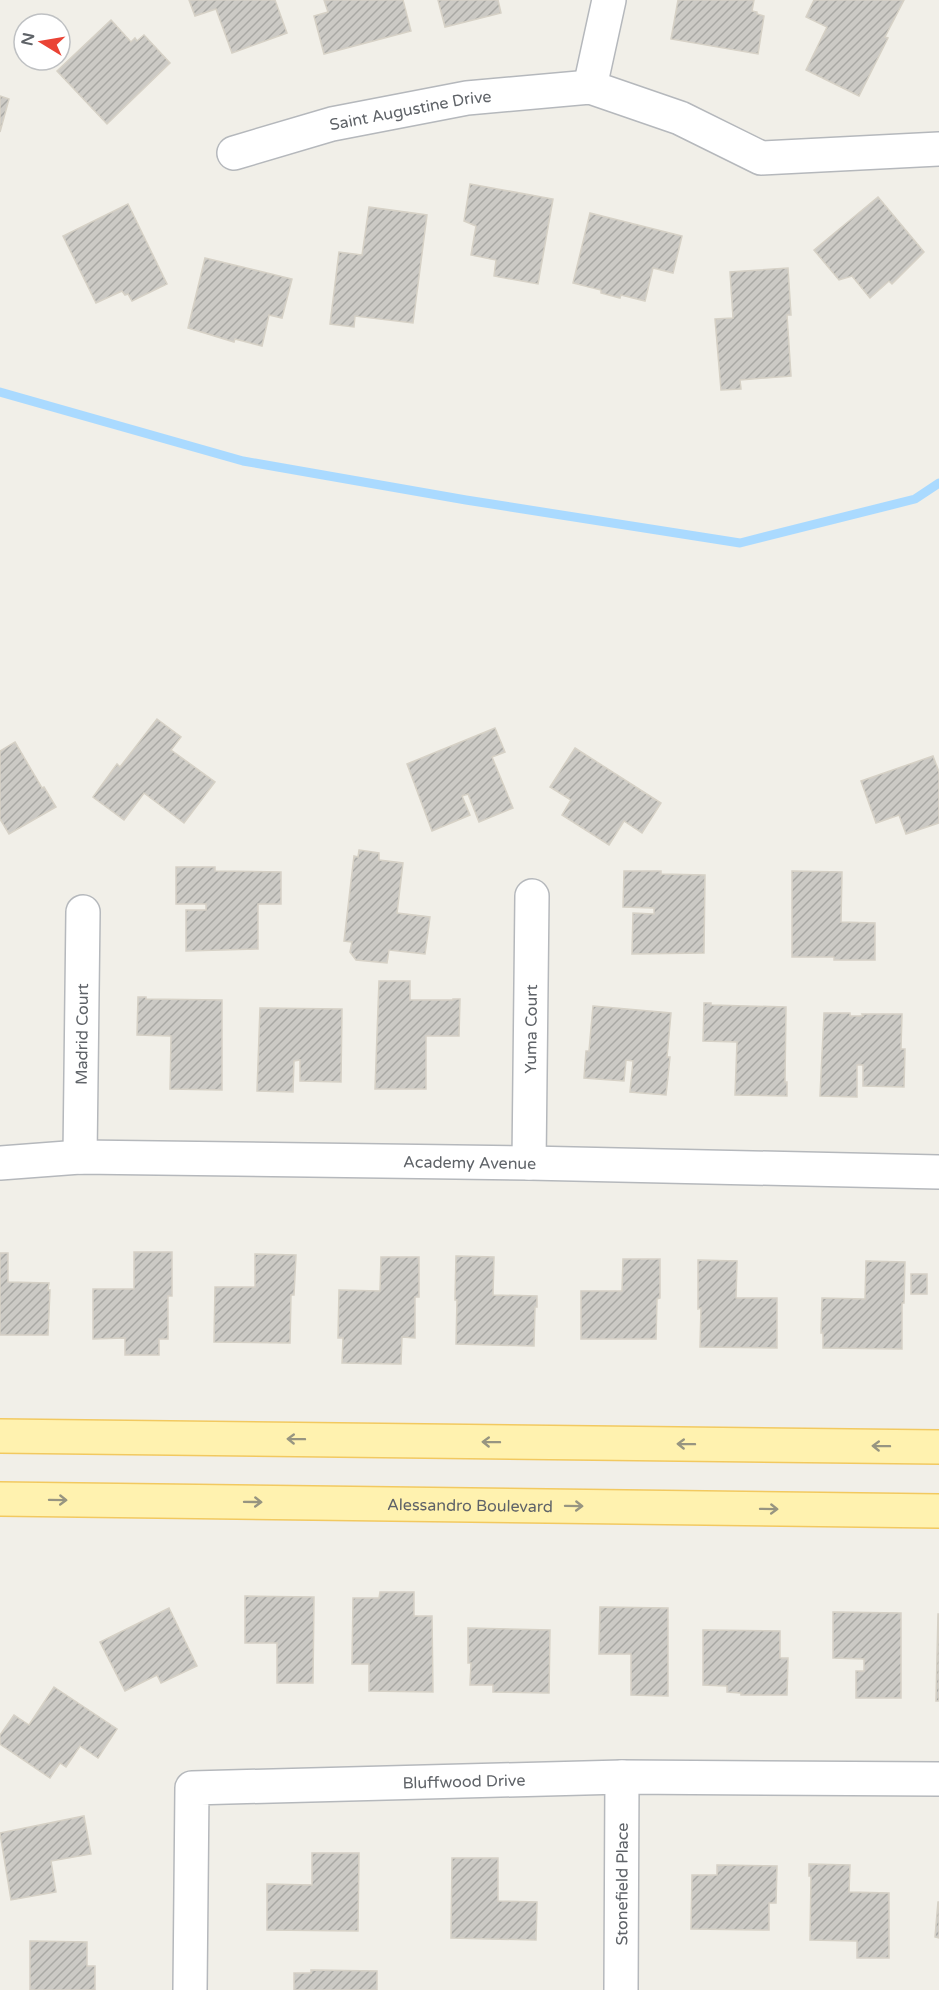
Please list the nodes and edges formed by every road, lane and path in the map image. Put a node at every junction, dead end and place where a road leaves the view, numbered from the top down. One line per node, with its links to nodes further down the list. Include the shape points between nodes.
1 (609, 0): 2 (street)
2 (590, 87): 3 (street, Saint Augustine Drive, via 680,118 761,158); 4 (street, Saint Augustine Drive, via 467,98 332,124)
3 (939, 149)
4 (234, 153)
5 (532, 896): 9 (street, Yuma Court)
6 (83, 912): 7 (street, Madrid Court)
7 (80, 1157): 8 (street, Academy Avenue); 9 (street, Academy Avenue)
8 (0, 1163)
9 (529, 1163): 10 (street, Academy Avenue)
10 (939, 1172)
11 (0, 1436): 12 (main road, one-way to 11)
12 (939, 1447)
13 (0, 1499): 14 (main road, Alessandro Boulevard, one-way to 14)
14 (939, 1511)
15 (622, 1777): 16 (street, Bluffwood Drive); 17 (street, Bluffwood Drive, via 192,1788); 18 (street, Stonefield Place)
16 (939, 1779)
17 (190, 1990)
18 (621, 1990)

